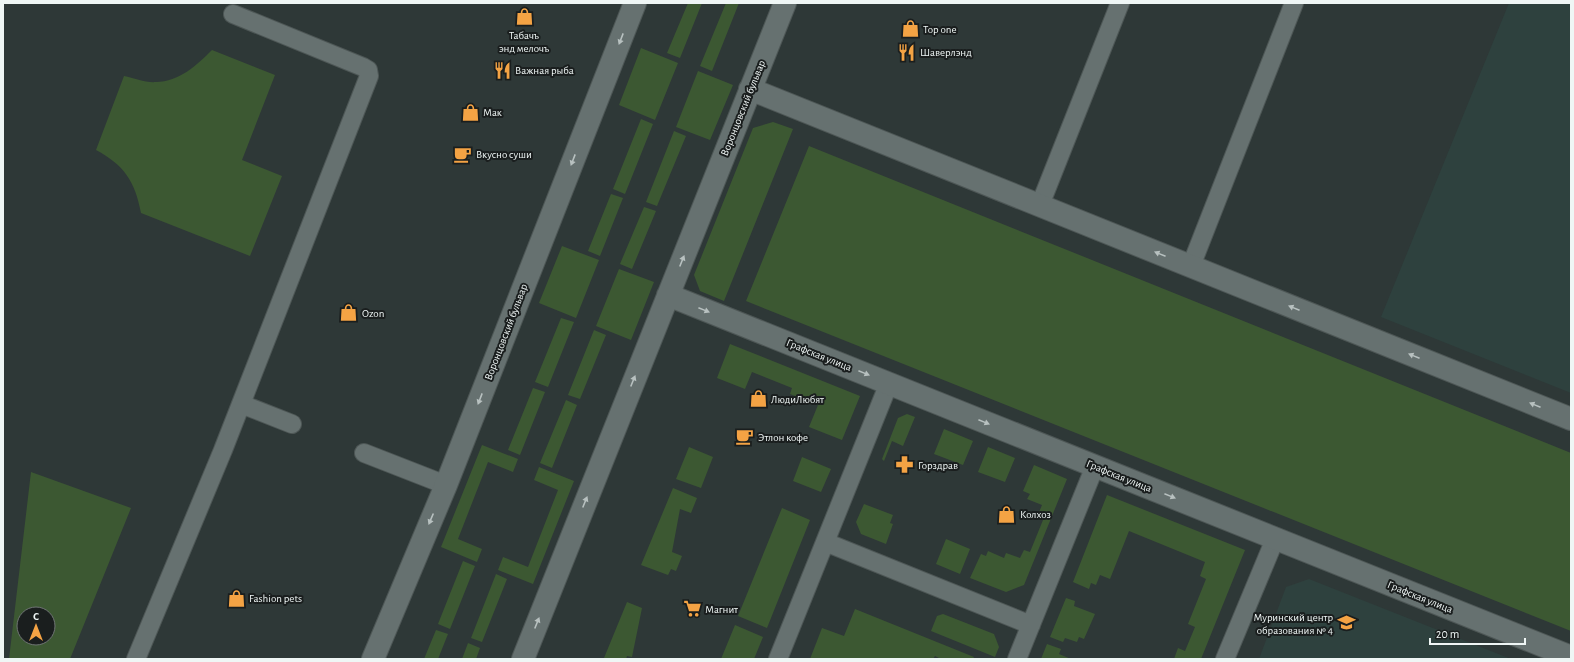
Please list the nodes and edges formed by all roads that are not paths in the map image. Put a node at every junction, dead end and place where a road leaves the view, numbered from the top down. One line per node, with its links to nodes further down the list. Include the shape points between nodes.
1 (785, 3): 6 (street, Воронцовский бульвар)
2 (1120, 3): 7 (lane)
3 (1294, 3): 8 (lane)
4 (632, 4): 16 (street, Воронцовский бульвар, one-way to 16)
5 (234, 14): 11 (lane, via 363,67 368,70 369,76)
6 (750, 89): 7 (street); 9 (street, Воронцовский бульвар, one-way to 6)
7 (1040, 205): 8 (street, one-way to 7)
8 (1191, 266): 12 (street, one-way to 8)
9 (668, 295): 10 (street, Графская улица, one-way to 10); 23 (street, Воронцовский бульвар, one-way to 9)
10 (889, 384): 15 (street, Графская улица, one-way to 15); 18 (lane)
11 (241, 404): 13 (lane); 21 (lane)
12 (1571, 419)
13 (292, 424)
14 (364, 453): 16 (lane)
15 (1095, 466): 17 (street, Графская улица, one-way to 17); 19 (lane)
16 (446, 485): 22 (street, Воронцовский бульвар, one-way to 22)
17 (1275, 539): 20 (street, Графская улица); 26 (lane)
18 (825, 542): 19 (lane); 24 (lane)
19 (1031, 625): 25 (lane)
20 (1571, 657)
21 (136, 659)
22 (373, 659)
23 (523, 659)
24 (778, 659)
25 (1017, 659)
26 (1226, 659)

